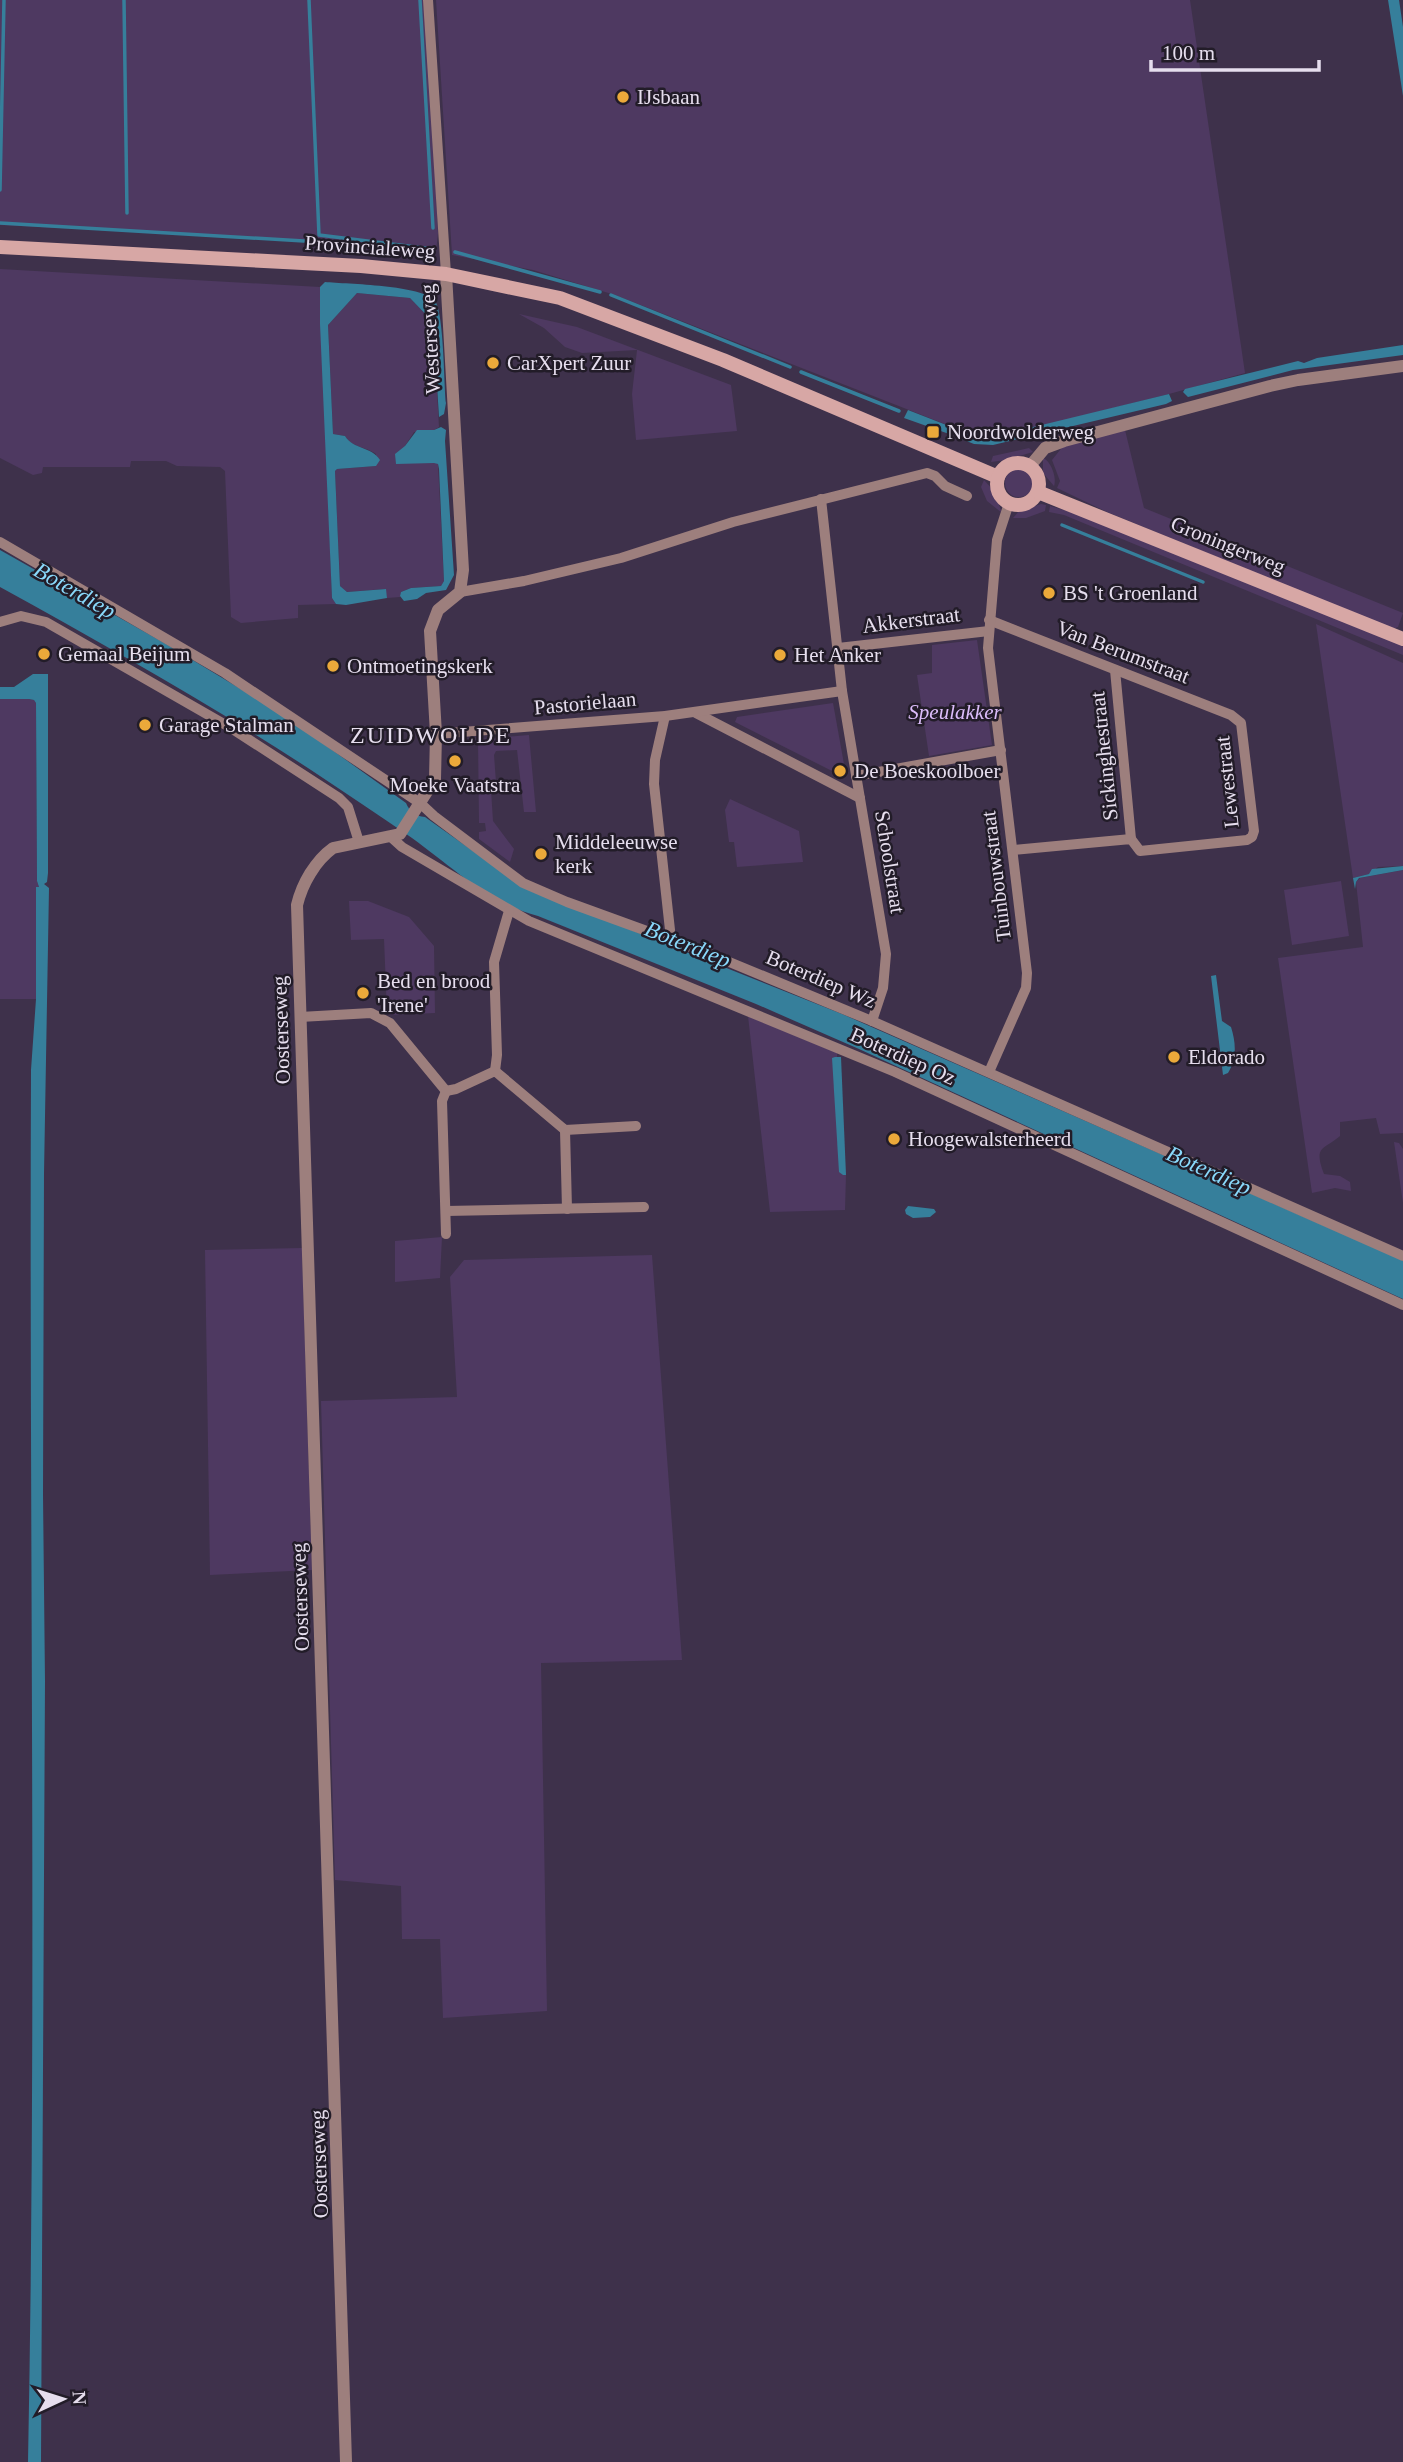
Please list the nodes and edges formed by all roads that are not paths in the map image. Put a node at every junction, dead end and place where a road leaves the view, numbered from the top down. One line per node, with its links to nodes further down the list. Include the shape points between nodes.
1 (428, 0): 3 (street, Westerseweg)
2 (0, 247): 3 (main road, Provincialeweg)
3 (446, 274): 6 (main road, Provincialeweg, via 560,298 723,360); 12 (street, Westerseweg, via 463,570)
4 (1403, 366): 5 (street, via 1270,386 1091,433 1045,448)
5 (1030, 466): 6 (main road, via 1015,463); 7 (main road, via 1038,478)
6 (998, 477): 10 (main road, via 998,489)
7 (1038, 492): 10 (main road, via 1026,503); 15 (main road, Groningerweg)
8 (967, 496): 9 (street, via 927,472)
9 (821, 499): 12 (street, via 621,558); 16 (street, Schoolstraat)
10 (1009, 503): 14 (street, Tuinbouwstraat, via 996,540)
11 (0, 542): 26 (street, Boterdiep Wz, via 225,673)
12 (460, 592): 22 (street, via 439,610 430,631)
13 (0, 622): 29 (street, via 21,616 46,622 231,729 339,798 348,807)
14 (989, 626): 16 (street, Akkerstraat); 17 (street, Van Berumstraat); 23 (street, Tuinbouwstraat)
15 (1403, 639)
16 (838, 648): 18 (street, Schoolstraat)
17 (1115, 670): 21 (street, Van Berumstraat); 28 (street, Sickinghestraat)
18 (842, 691): 19 (street, Pastorielaan); 24 (street, Schoolstraat)
19 (695, 713): 20 (street, Pastorielaan); 25 (street)
20 (665, 716): 22 (street, Pastorielaan); 32 (street, via 653,784)
21 (1241, 723): 28 (street, Lewestraat, via 1252,837 1140,851)
22 (436, 734): 26 (street, via 435,779)
23 (1001, 750): 24 (street); 30 (street, Tuinbouwstraat)
24 (856, 776): 25 (street, Schoolstraat)
25 (860, 798): 34 (street, Schoolstraat, via 886,954 883,988)
26 (419, 805): 27 (street); 32 (street, Boterdiep Wz, via 523,883)
27 (395, 835): 29 (street, Oosterseweg); 31 (street, Boterdiep Oz, via 402,847)
28 (1131, 839): 30 (street)
29 (359, 842): 33 (street, Oosterseweg, via 326,853 301,888 297,905)
30 (1013, 850): 36 (street, Tuinbouwstraat, via 1026,988)
31 (509, 911): 35 (street, via 494,962); 45 (street, Boterdiep Oz, via 895,1072)
32 (668, 938): 34 (street, Boterdiep Wz)
33 (300, 1017): 37 (street, via 371,1013 390,1023); 46 (street, Oosterseweg)
34 (872, 1021): 36 (street, Boterdiep Wz)
35 (495, 1071): 37 (street); 39 (street)
36 (989, 1072): 44 (street, Boterdiep Wz)
37 (446, 1091): 42 (street, via 442,1101)
38 (636, 1126): 39 (street)
39 (565, 1130): 41 (street)
40 (644, 1207): 41 (street)
41 (567, 1209): 42 (street)
42 (446, 1211): 43 (street)
43 (446, 1234)
44 (1403, 1256)
45 (1403, 1306)
46 (346, 2462)

